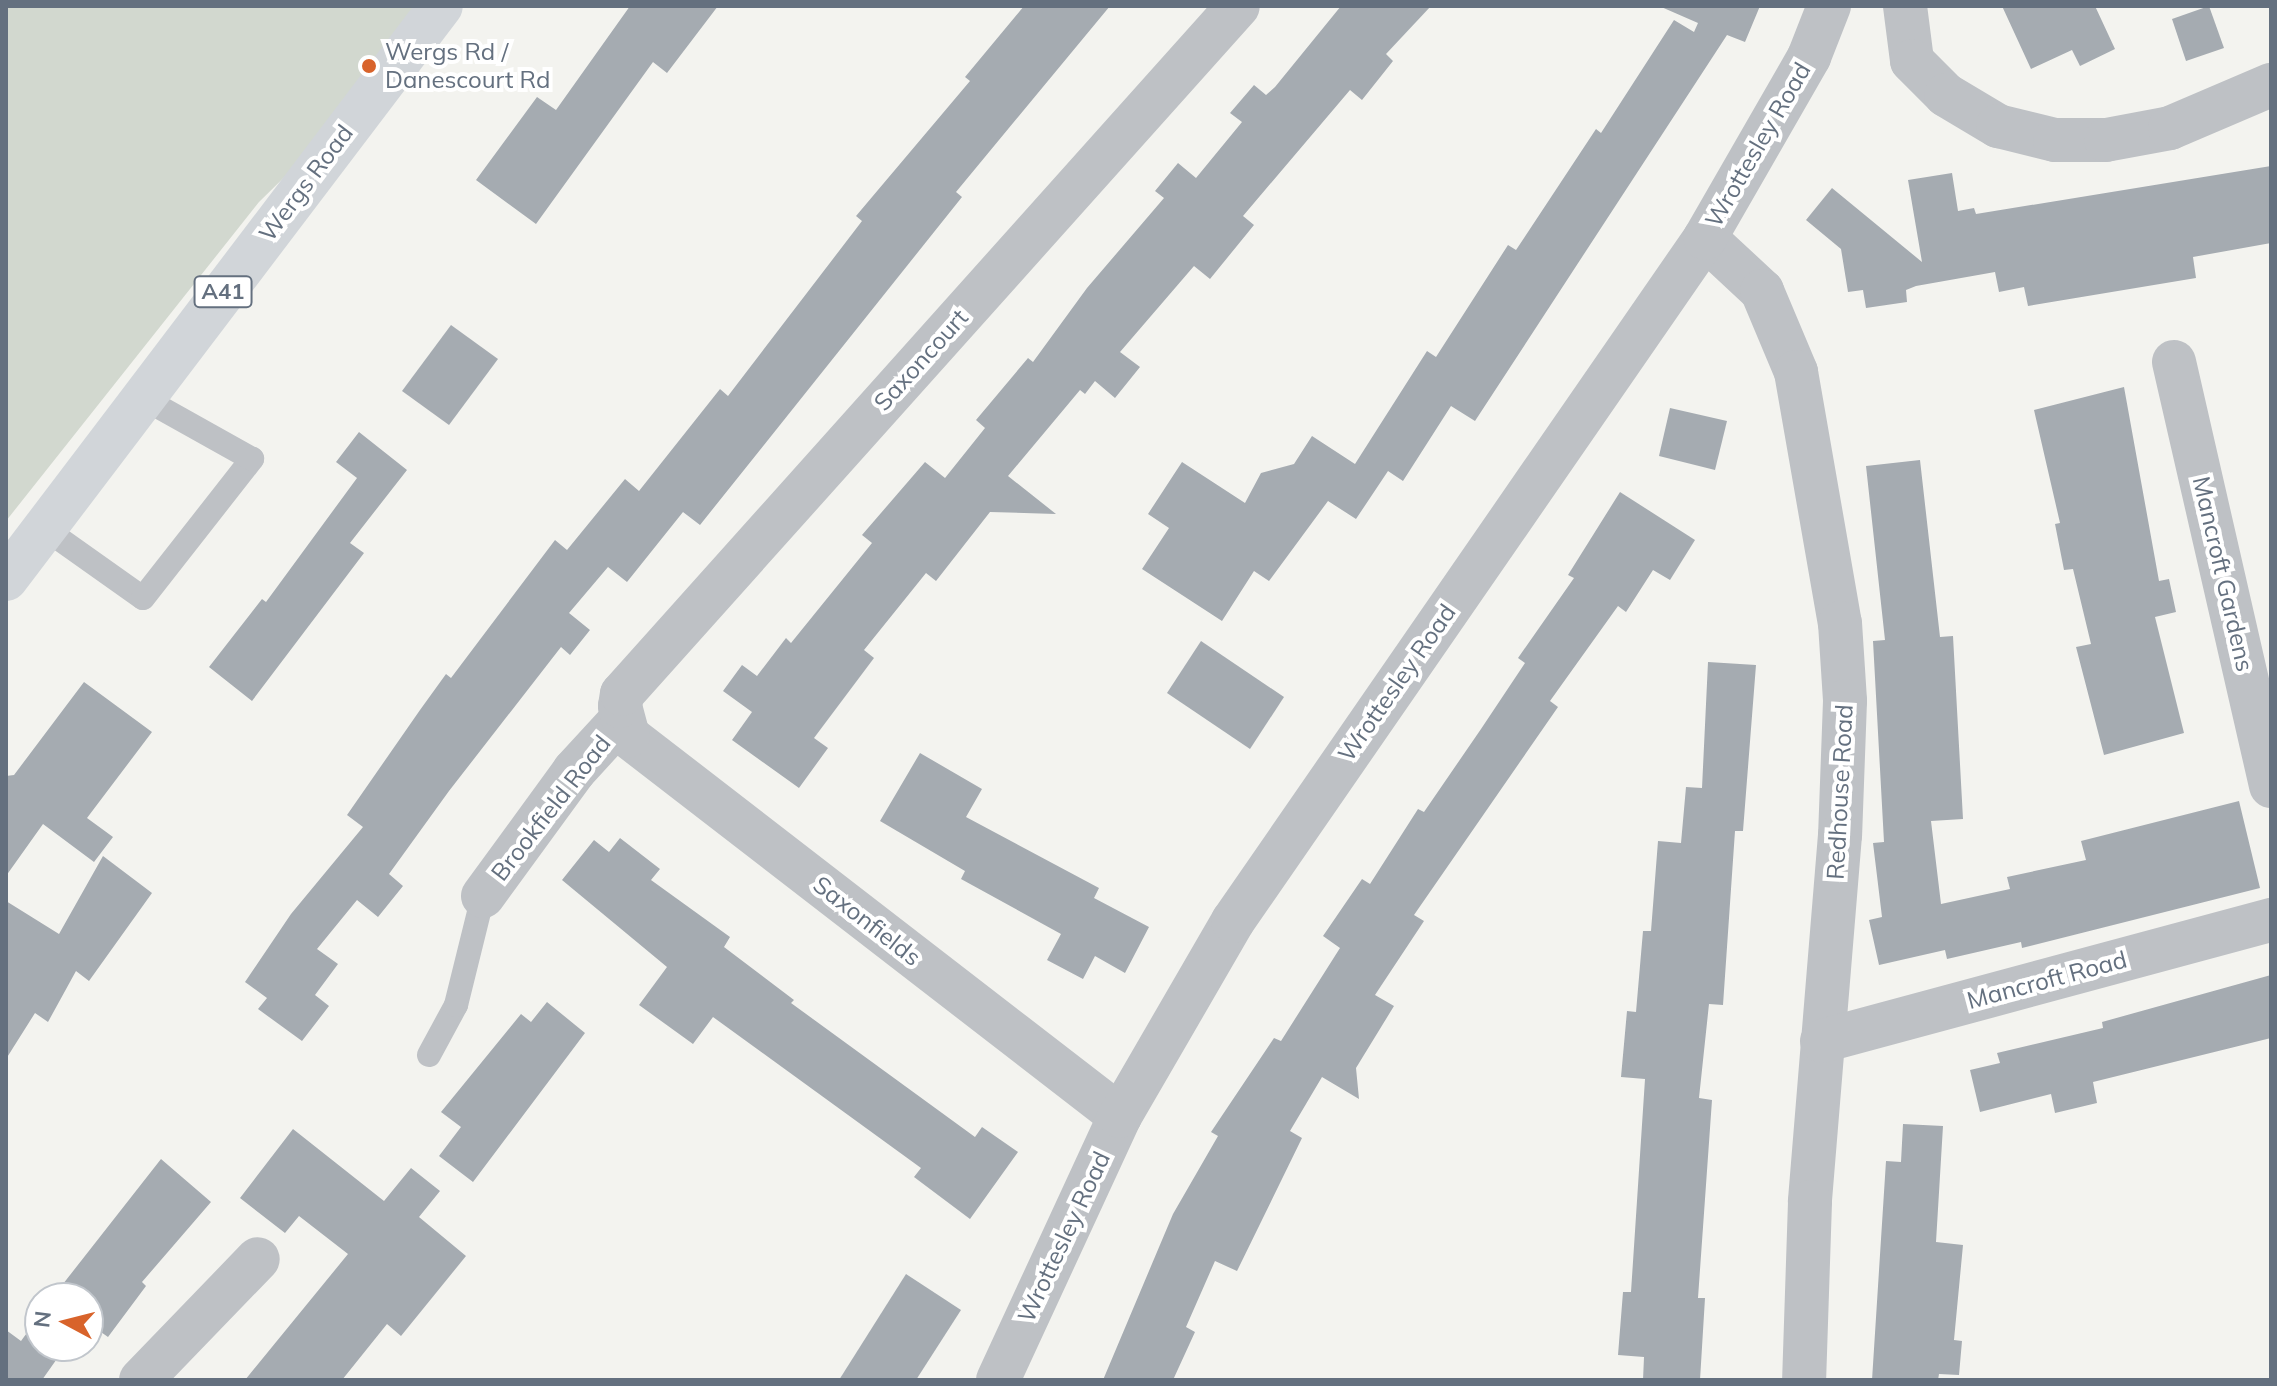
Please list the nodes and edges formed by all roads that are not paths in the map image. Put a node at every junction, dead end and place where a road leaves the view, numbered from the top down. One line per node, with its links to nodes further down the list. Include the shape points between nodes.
1 (441, 6): 8 (highway, Wergs Road / A41)
2 (1238, 6): 11 (street, Saxoncourt, via 622,694)
3 (1829, 6): 6 (street, Wrottesley Road, via 1809,57)
4 (1905, 6): 5 (street, via 1912,61 1946,95 1998,126 2055,140 2106,140 2170,128)
5 (2271, 85)
6 (1705, 238): 15 (street, Redhouse Road, via 1762,291 1796,372 1840,623 1845,701 1840,835); 17 (street, Wrottesley Road, via 1233,921)
7 (2174, 362): 12 (street, Mancroft Gardens)
8 (143, 398): 9 (highway, Wergs Road / A41); 9 (lane, via 252,459 143,598)
9 (44, 528): 10 (highway, Wergs Road / A41)
10 (6, 579)
11 (620, 721): 13 (street, Brookfield Road, via 574,771); 17 (street, Saxonfields, via 628,736)
12 (2271, 786)
13 (483, 896): 16 (lane, via 456,1005)
14 (2271, 920): 15 (street, Mancroft Road)
15 (1822, 1041): 21 (street, Redhouse Road)
16 (429, 1055)
17 (1120, 1116): 20 (street, Wrottesley Road)
18 (258, 1259): 19 (street)
19 (141, 1380)
20 (998, 1380)
21 (1804, 1380)

